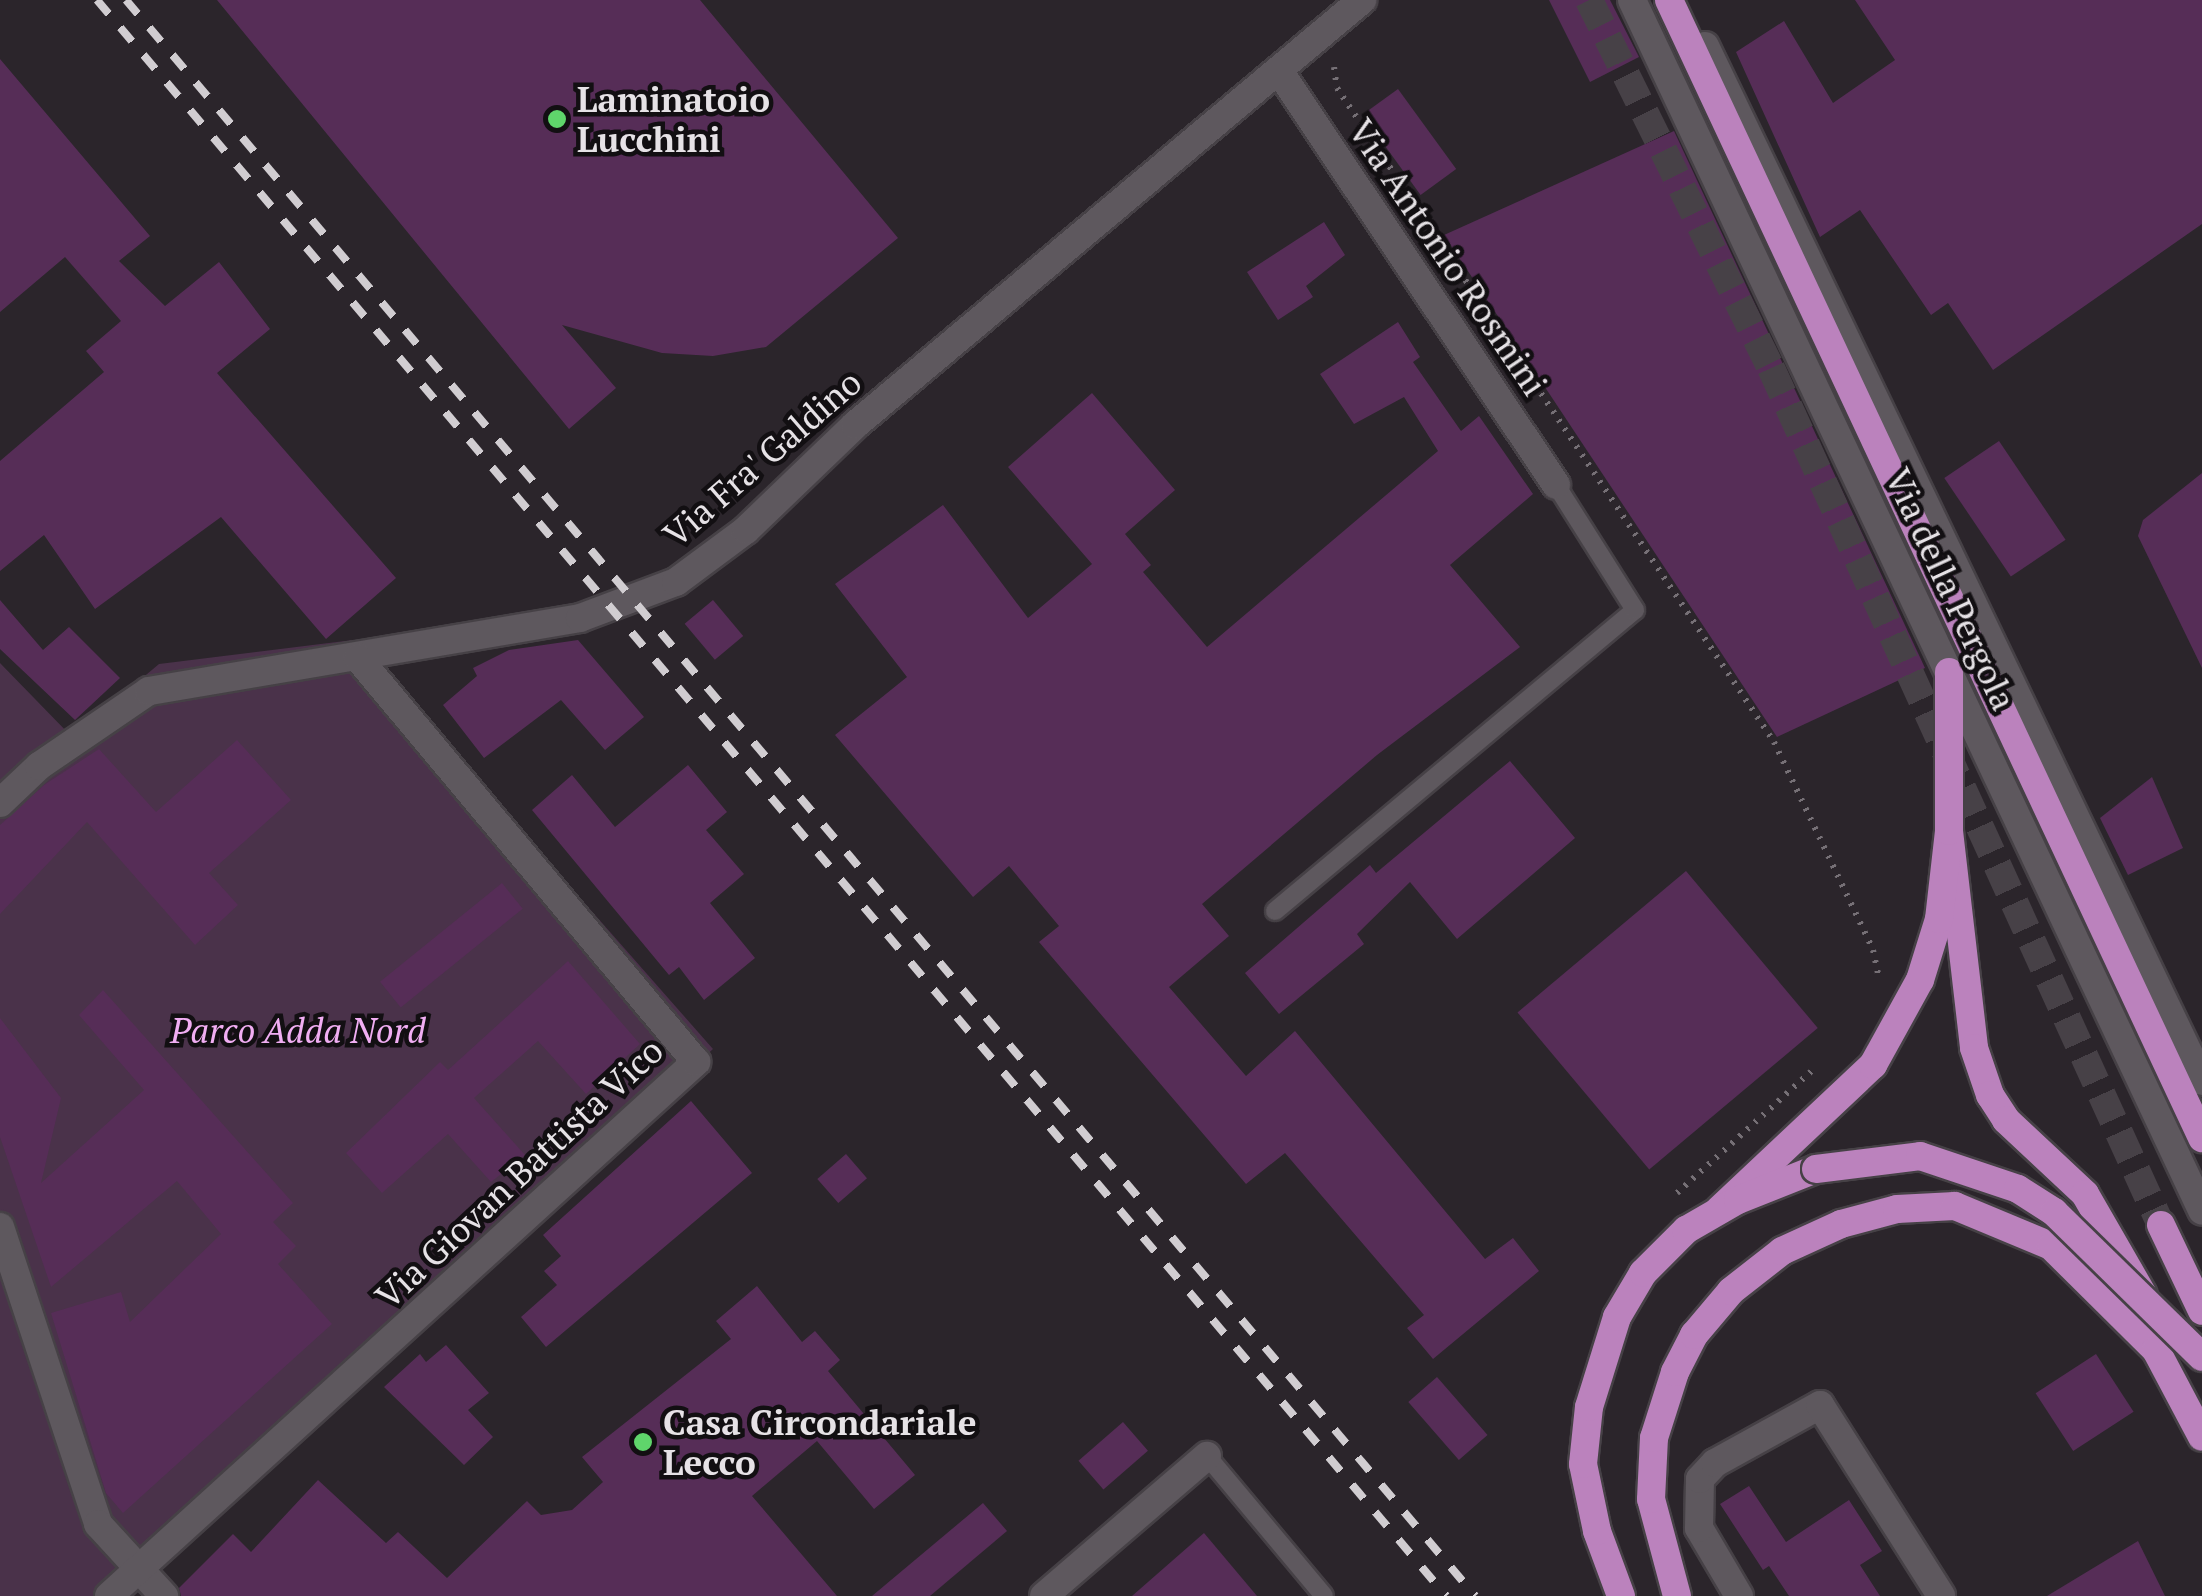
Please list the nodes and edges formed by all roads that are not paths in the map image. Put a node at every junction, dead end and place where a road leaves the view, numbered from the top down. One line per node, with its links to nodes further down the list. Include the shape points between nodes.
1 (1362, 0): 5 (street, Via Fra' Galdino)
2 (1632, 0): 8 (street, Via della Pergola)
3 (1669, 0): 13 (highway)
4 (1683, 0): 12 (street, Via della Pergola)
5 (1278, 71): 6 (street, Via Antonio Rosmini); 7 (street, Via Fra' Galdino, via 855,425 746,530 676,582 610,611)
6 (1556, 485): 11 (lane, via 1636,610)
7 (358, 658): 9 (street, Via Fra' Galdino, via 149,692 39,766); 23 (street, Via Giovan Battista Vico, via 696,1062)
8 (1949, 672): 10 (highway); 15 (street, Via della Pergola)
9 (0, 803)
10 (1949, 831): 14 (highway, via 1940,919 1899,1026 1858,1080); 20 (highway, via 1974,1048 1990,1095 2102,1218)
11 (1274, 911)
12 (2202, 1081)
13 (2202, 1138)
14 (1719, 1210): 19 (highway, bridge, via 1816,1169 1920,1156 2018,1189 2054,1212); 28 (highway, via 1686,1230 1643,1273 1599,1368 1583,1464 1597,1531)
15 (2202, 1210)
16 (2161, 1225): 18 (highway)
17 (0, 1227): 23 (street, via 98,1524)
18 (2202, 1311)
19 (2202, 1356)
20 (2202, 1417)
21 (2202, 1436): 29 (highway, via 2156,1350 2051,1246 1955,1206 1897,1209 1841,1224 1782,1251 1731,1291 1694,1335 1675,1372 1654,1438 1651,1498)
22 (1206, 1456): 26 (street); 27 (lane)
23 (136, 1570): 24 (street); 25 (street)
24 (108, 1596)
25 (164, 1596)
26 (1044, 1596)
27 (1324, 1596)
28 (1621, 1596)
29 (1677, 1596)
30 (1739, 1596): 31 (street, via 1703,1540 1696,1489 1715,1464 1820,1405)
31 (1941, 1596)

